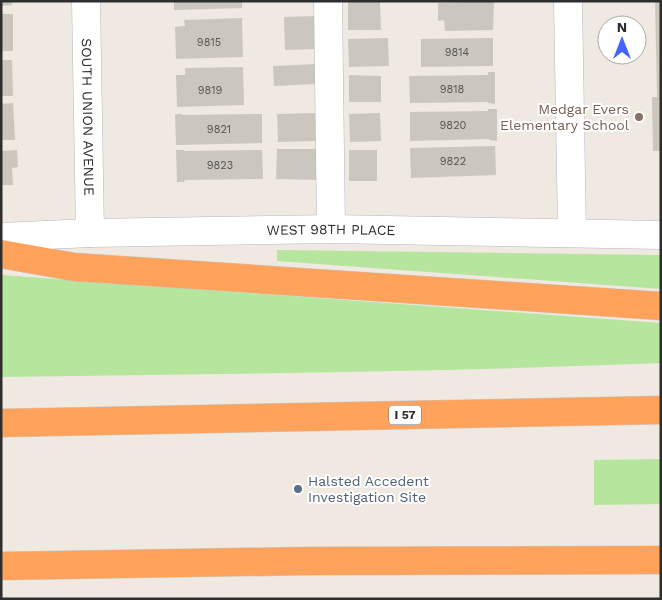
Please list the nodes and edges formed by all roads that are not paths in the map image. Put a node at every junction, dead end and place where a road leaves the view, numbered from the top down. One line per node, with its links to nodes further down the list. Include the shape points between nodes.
1 (86, 1): 5 (street, SOUTH UNION AVENUE)
2 (328, 1): 4 (street)
3 (568, 1): 6 (street)
4 (331, 229): 5 (street, WEST 98TH PLACE); 6 (street, WEST 98TH PLACE)
5 (90, 233): 8 (street, WEST 98TH PLACE)
6 (572, 233): 7 (street, WEST 98TH PLACE)
7 (661, 235)
8 (1, 237)
9 (1, 254): 10 (highway, via 74,267)
10 (661, 306)
11 (661, 410): 12 (highway, I 57)
12 (1, 423)
13 (661, 560): 14 (highway)
14 (1, 566)

